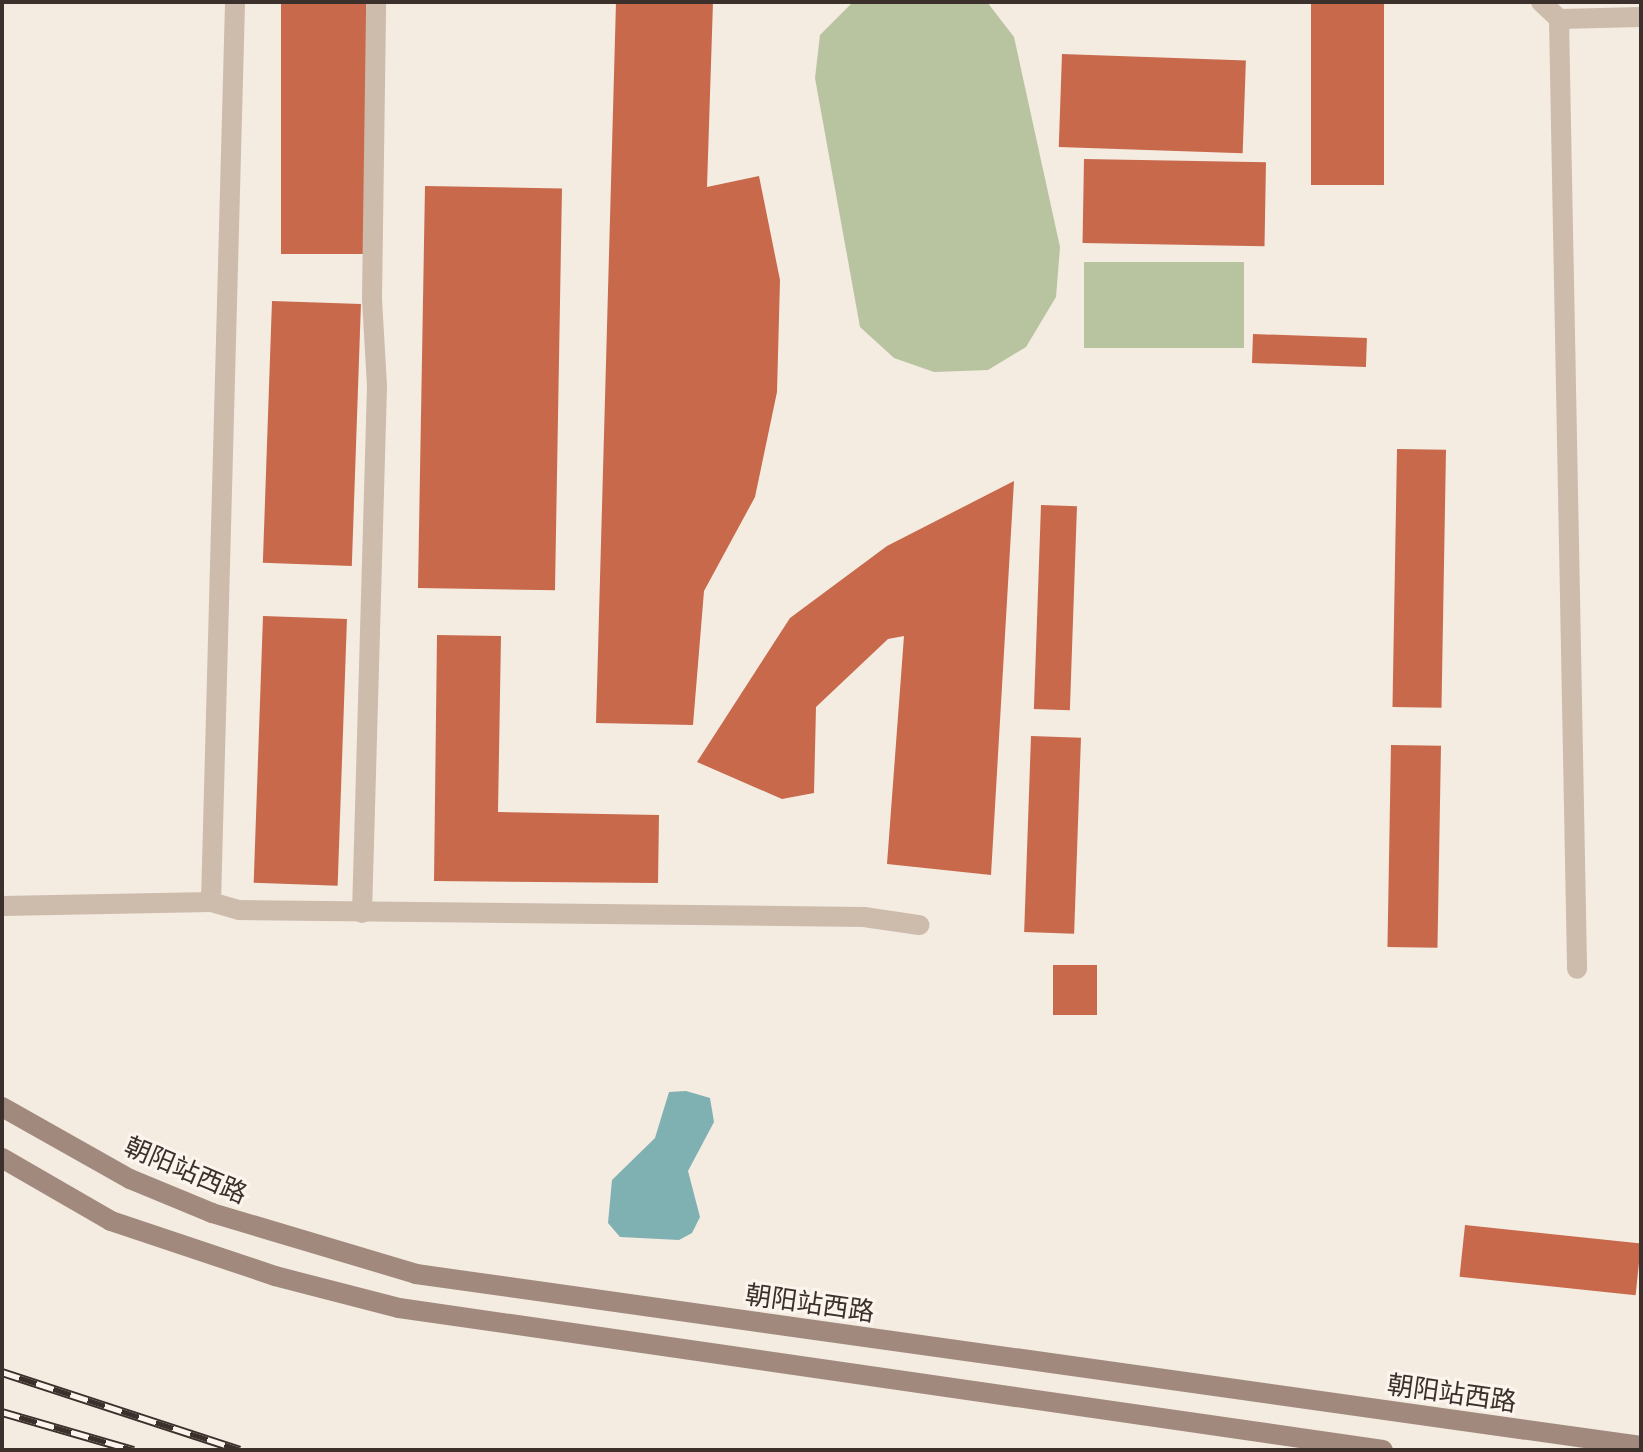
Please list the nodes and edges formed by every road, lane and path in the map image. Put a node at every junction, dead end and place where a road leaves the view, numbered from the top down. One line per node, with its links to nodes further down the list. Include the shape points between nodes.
1 (235, 2): 6 (street)
2 (376, 2): 8 (street, via 372,298 377,386)
3 (1541, 2): 5 (street)
4 (1641, 17): 5 (street)
5 (1559, 19): 10 (street)
6 (211, 902): 7 (street); 8 (street, via 239,910)
7 (2, 906)
8 (362, 913): 9 (street, via 864,917)
9 (919, 925)
10 (1577, 969)
11 (2, 1107): 13 (main road, 朝阳站西路, via 130,1179 212,1213 416,1274)
12 (2, 1158): 14 (main road, via 111,1221 275,1276 399,1308)
13 (1641, 1446)
14 (1383, 1450)

